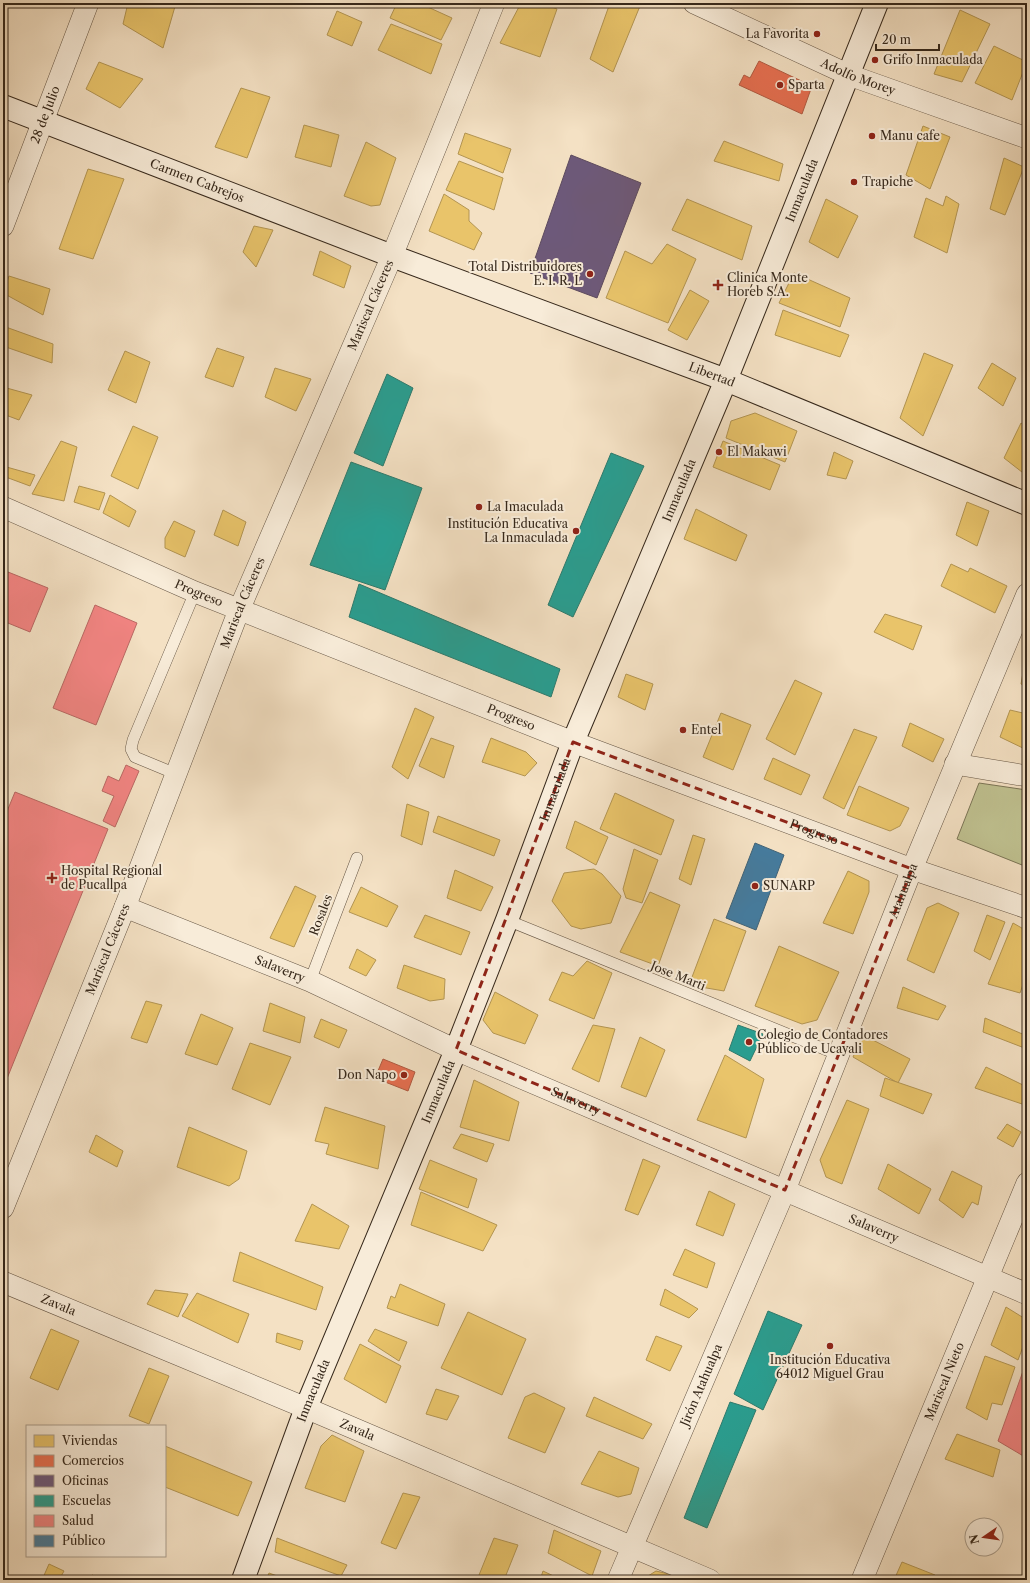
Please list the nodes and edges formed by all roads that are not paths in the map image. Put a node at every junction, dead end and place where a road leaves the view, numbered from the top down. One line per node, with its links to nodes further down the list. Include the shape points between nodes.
1 (88, 3): 7 (street, 28 de Julio)
2 (494, 3): 10 (street, Mariscal Cáceres)
3 (694, 3): 5 (street, Adolfo Morey)
4 (878, 3): 5 (street, Inmaculada)
5 (849, 75): 8 (street, Adolfo Morey); 11 (street, Inmaculada)
6 (3, 106): 7 (street, Carmen Cabrejos)
7 (42, 122): 9 (street, 28 de Julio); 10 (street, Carmen Cabrejos)
8 (1027, 138)
9 (3, 226)
10 (392, 256): 11 (street, Libertad); 16 (street, Mariscal Cáceres)
11 (726, 380): 12 (street, Libertad); 17 (street, Inmaculada)
12 (1027, 504)
13 (3, 507): 14 (street, Progreso)
14 (196, 592): 16 (street, Progreso); 19 (lane, via 131,749 136,757)
15 (1027, 594): 18 (street, Atahualpa)
16 (239, 610): 17 (street, Progreso); 19 (street, Mariscal Cáceres)
17 (573, 742): 22 (street, Progreso); 25 (street, Inmaculada)
18 (955, 764): 20 (street); 22 (street, Atahualpa)
19 (176, 774): 23 (street, Mariscal Cáceres)
20 (1027, 776)
21 (357, 858): 26 (lane, Rosales)
22 (912, 869): 24 (street, Progreso); 28 (street, Atahualpa)
23 (125, 907): 26 (street, Salaverry); 31 (street, Mariscal Cáceres)
24 (1027, 908)
25 (507, 920): 27 (street, Inmaculada); 28 (lane, Jose Marti)
26 (310, 981): 27 (street, Salaverry)
27 (456, 1050): 30 (street, Salaverry); 35 (street, Inmaculada)
28 (839, 1055): 30 (street, Atahualpa)
29 (1027, 1183): 32 (street, Mariscal Nieto)
30 (785, 1190): 32 (street, Salaverry); 36 (street, Jirón Atahualpa)
31 (3, 1208)
32 (987, 1277): 34 (street, Salaverry); 40 (street, Mariscal Nieto)
33 (3, 1282): 35 (street, Zavala)
34 (1027, 1294)
35 (306, 1408): 36 (street, Zavala); 37 (street, Inmaculada)
36 (631, 1548): 38 (street, Jirón Atahualpa); 39 (street, Zavala)
37 (243, 1580)
38 (618, 1580)
39 (710, 1580)
40 (862, 1580)

